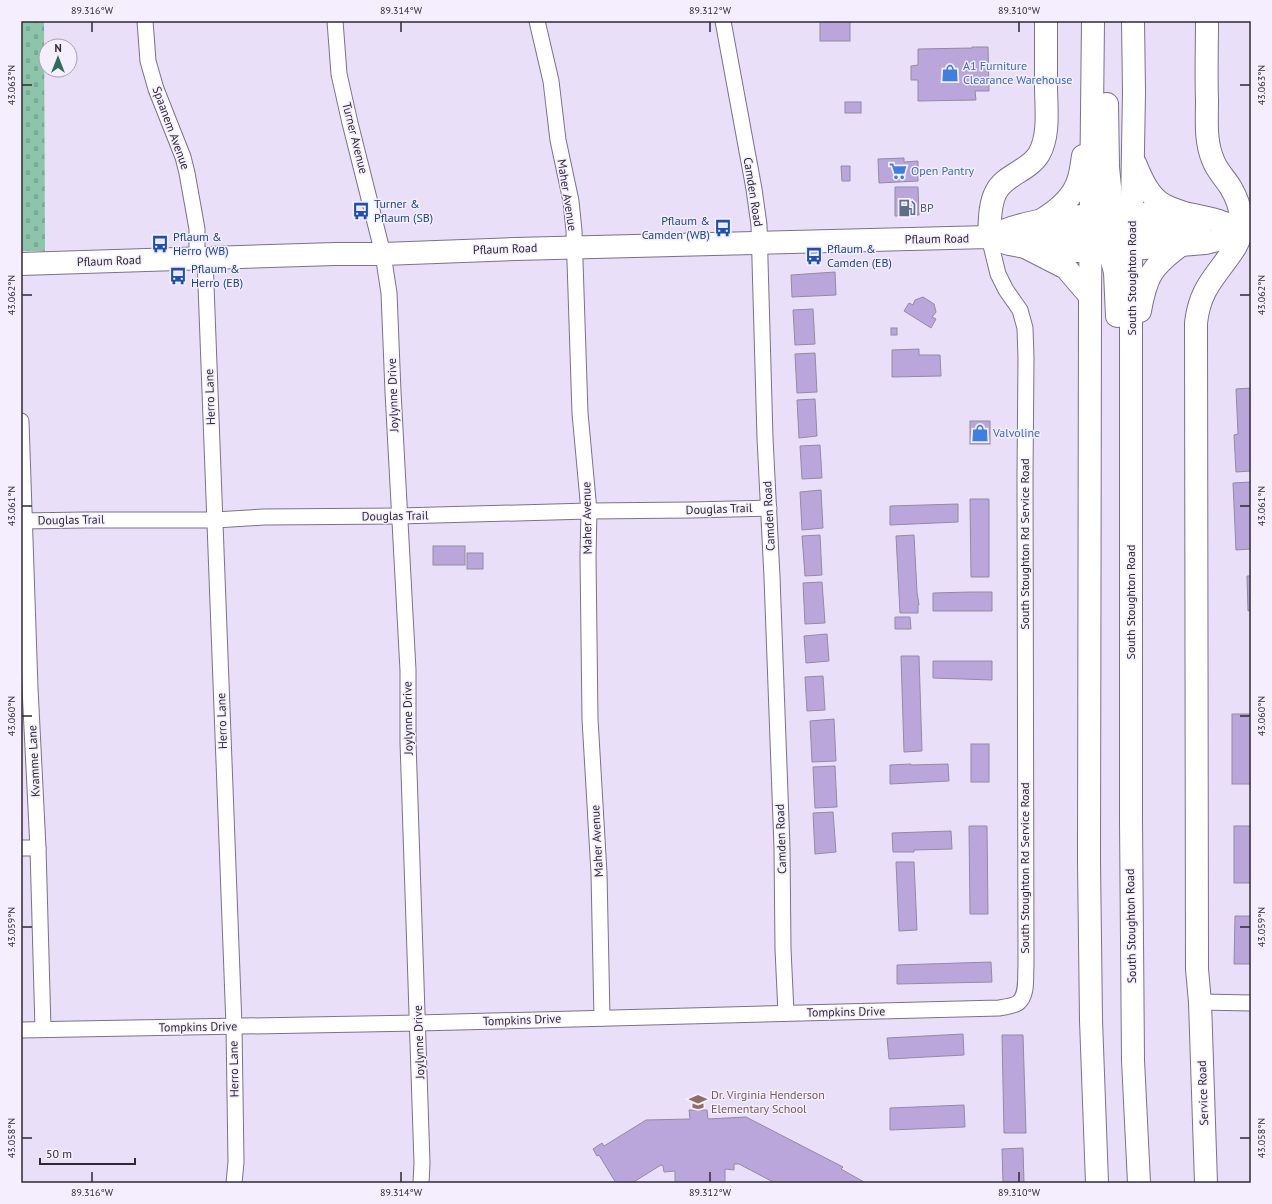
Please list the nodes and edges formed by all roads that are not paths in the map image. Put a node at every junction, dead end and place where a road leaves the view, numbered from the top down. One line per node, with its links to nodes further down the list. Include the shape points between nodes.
1 (145, 21): 22 (street, Spaanem Avenue, via 148,61 156,89 183,157)
2 (335, 21): 21 (street, Turner Avenue, via 339,74)
3 (537, 21): 19 (street, Maher Avenue, via 551,81 558,140 571,201)
4 (723, 21): 17 (street, Camden Road, via 754,189)
5 (1046, 21): 16 (street, South Stoughton Rd Service Road, via 1045,136 1039,154 1033,161 1004,182 996,192 992,202)
6 (1093, 21): 10 (street, South Stoughton Road)
7 (1101, 21): 15 (street, via 1105,59)
8 (1133, 21): 11 (street, South Stoughton Road)
9 (1207, 21): 14 (street, via 1207,140 1213,161 1236,198)
10 (1092, 136): 13 (street, via 1073,192 1056,211); 15 (street, South Stoughton Road)
11 (1134, 160): 12 (street, via 1144,183 1154,197 1163,204); 15 (street, South Stoughton Road)
12 (1187, 214): 14 (street, Pflaum Road); 15 (street, Pflaum Road)
13 (1040, 221): 15 (street, Pflaum Road); 16 (street, Pflaum Road, via 1005,229)
14 (1246, 229): 15 (street, via 1188,226); 18 (street, Pflaum Road, via 1224,239); 37 (street, via 1203,294 1196,324 1197,969)
15 (1112, 234): 16 (street, via 1026,242); 18 (street, Pflaum Road); 20 (street, Pflaum Road, via 1055,252); 24 (street, South Stoughton Road); 25 (street, South Stoughton Road); 27 (street, via 1118,333)
16 (989, 237): 17 (street, Pflaum Road); 20 (street, Pflaum Road); 36 (street, South Stoughton Rd Service Road, via 998,274 1020,310 1025,328 1026,966)
17 (760, 243): 19 (street, Pflaum Road); 28 (street, Camden Road)
18 (1181, 245): 25 (street, via 1150,274 1140,311)
19 (574, 247): 21 (street, Pflaum Road); 29 (street, Maher Avenue, via 580,413)
20 (1027, 248): 24 (street, via 1066,268)
21 (384, 254): 22 (street, Pflaum Road); 30 (street, Joylynne Drive, via 389,293)
22 (201, 259): 23 (street, Pflaum Road); 31 (street, Herro Lane)
23 (21, 264)
24 (1090, 296): 47 (street, South Stoughton Road, via 1089,938)
25 (1131, 325): 27 (street, South Stoughton Road)
26 (21, 421): 32 (street, Kvamme Lane)
27 (1131, 456): 48 (street, South Stoughton Road, via 1133,1060)
28 (769, 508): 29 (street, Douglas Trail); 39 (street, Camden Road)
29 (590, 511): 30 (street, Douglas Trail); 40 (street, Maher Avenue, via 590,719 599,873)
30 (399, 516): 31 (street, Douglas Trail); 41 (street, Joylynne Drive, via 408,670 408,742)
31 (215, 520): 32 (street, Douglas Trail); 42 (street, Herro Lane)
32 (23, 521): 33 (street, Kvamme Lane)
33 (26, 688): 35 (street, Kvamme Lane)
34 (21, 848): 35 (street)
35 (38, 848): 43 (street, Kvamme Lane)
36 (1021, 1000): 39 (street, Tompkins Drive, via 999,1008)
37 (1200, 1002): 38 (street); 49 (street, Service Road)
38 (1251, 1003)
39 (786, 1013): 40 (street, Tompkins Drive)
40 (602, 1018): 41 (street, Tompkins Drive)
41 (418, 1023): 42 (street, Tompkins Drive); 46 (street, Joylynne Drive)
42 (234, 1026): 43 (street, Tompkins Drive); 45 (street, Herro Lane)
43 (43, 1029): 44 (street, Tompkins Drive)
44 (21, 1030)
45 (234, 1183)
46 (421, 1183)
47 (1097, 1183)
48 (1139, 1183)
49 (1206, 1183)

